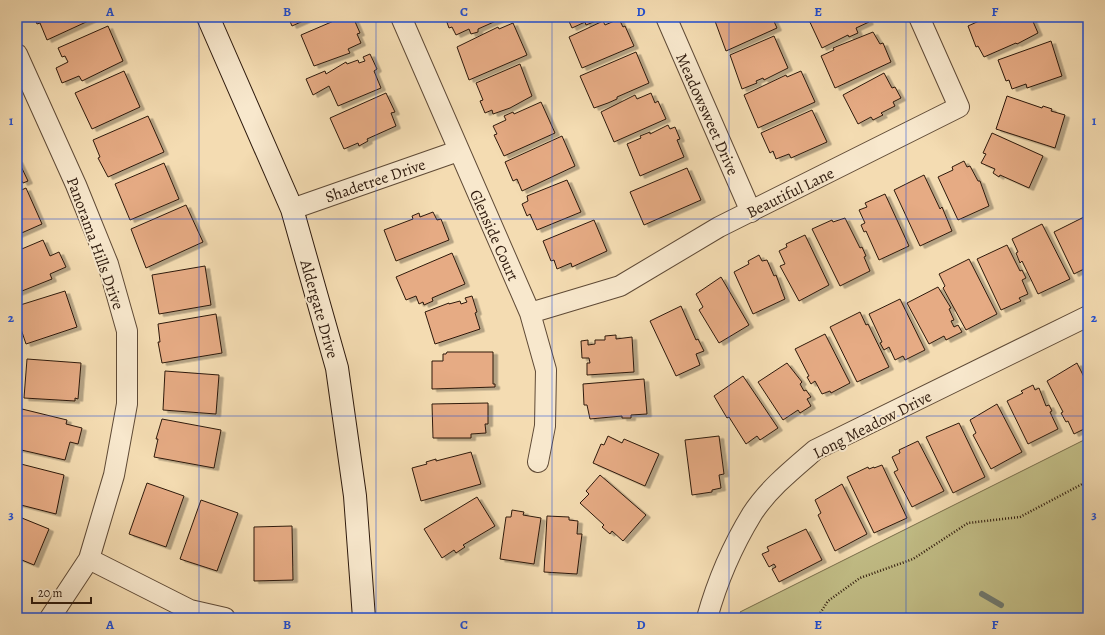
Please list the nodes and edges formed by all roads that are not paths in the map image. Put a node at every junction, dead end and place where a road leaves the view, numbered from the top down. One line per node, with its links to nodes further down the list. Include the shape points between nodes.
1 (208, 17): 7 (street, Aldergate Drive)
2 (401, 17): 6 (street, Glenside Court)
3 (666, 17): 8 (street, Meadowsweet Drive)
4 (919, 17): 8 (street, Beautiful Lane, via 959,107)
5 (17, 54): 12 (street, Panorama Hills Drive, via 79,192 108,264 127,331 127,404 114,475)
6 (458, 151): 7 (street, Shadetree Drive); 9 (street, Glenside Court)
7 (292, 209): 15 (street, Aldergate Drive, via 337,368 355,496)
8 (751, 212): 9 (street, Beautiful Lane, via 719,227 620,286)
9 (530, 314): 11 (street, Glenside Court, via 546,370 545,426)
10 (1088, 316): 16 (street, Long Meadow Drive, via 815,450 784,476 753,513 729,558)
11 (538, 462)
12 (89, 559): 13 (street, Panorama Hills Drive); 14 (street, via 190,610)
13 (50, 618)
14 (225, 618)
15 (364, 618)
16 (707, 618)

